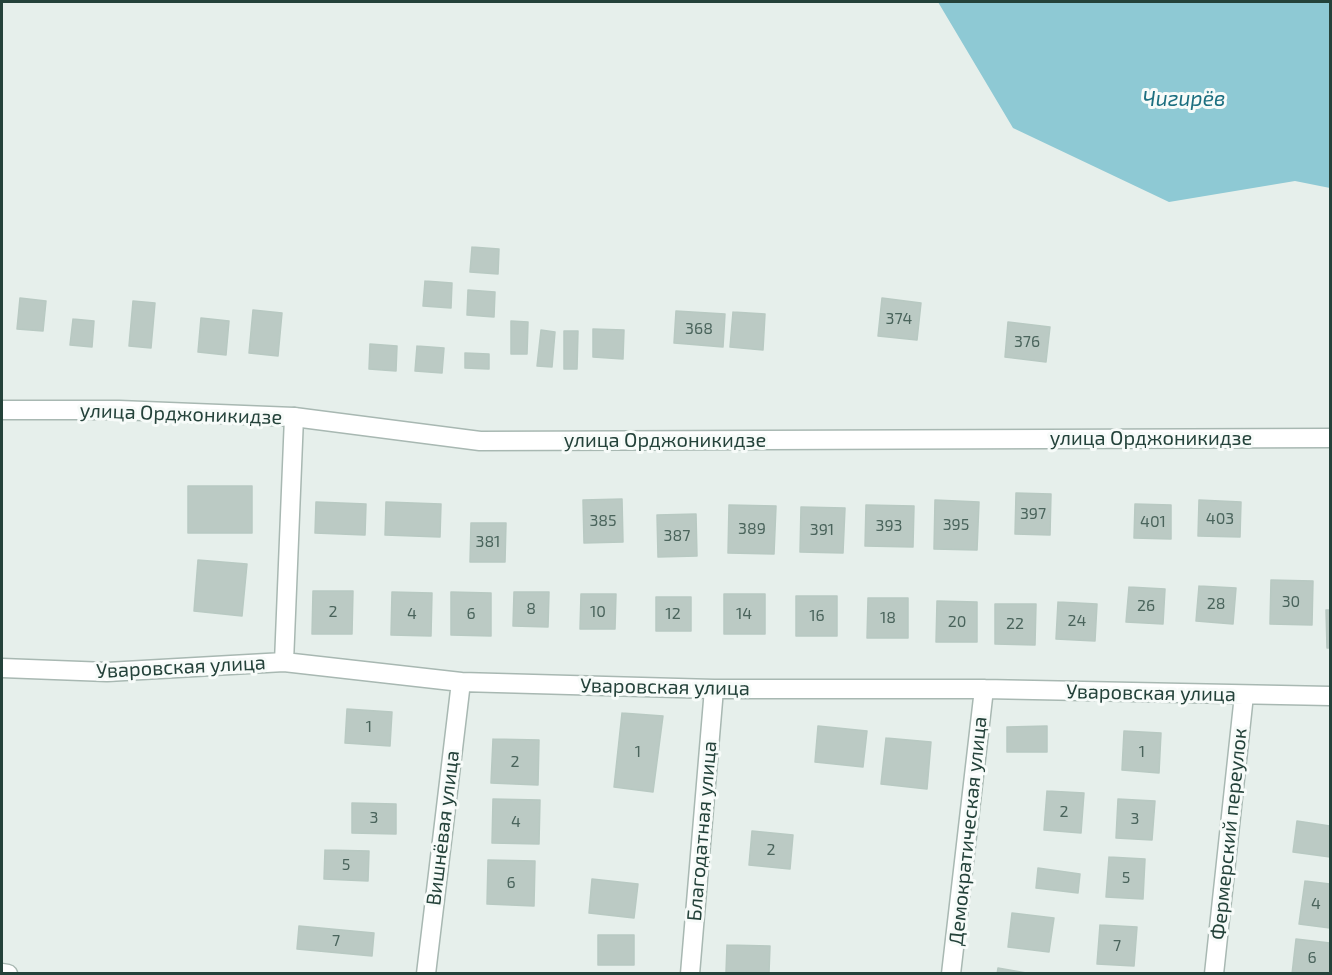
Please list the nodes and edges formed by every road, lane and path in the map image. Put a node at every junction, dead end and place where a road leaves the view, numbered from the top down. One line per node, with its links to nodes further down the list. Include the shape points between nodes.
1 (2, 410): 2 (street, улица Орджоникидзе)
2 (294, 417): 3 (street, улица Орджоникидзе, via 480,441); 4 (street)
3 (1330, 438)
4 (284, 662): 5 (street, Уваровская улица, via 107,672); 6 (street, Уваровская улица)
5 (2, 668)
6 (460, 682): 7 (street, Уваровская улица); 13 (street, Вишнёвая улица)
7 (714, 689): 8 (street, Уваровская улица); 14 (street, Благодатная улица)
8 (984, 689): 9 (street, Уваровская улица); 15 (street, Демократическая улица)
9 (1244, 695): 10 (street, Уваровская улица); 16 (street, Фермерский переулок)
10 (1330, 696)
11 (2, 973): 12 (street)
12 (8, 974)
13 (426, 974)
14 (690, 974)
15 (951, 974)
16 (1214, 974)

